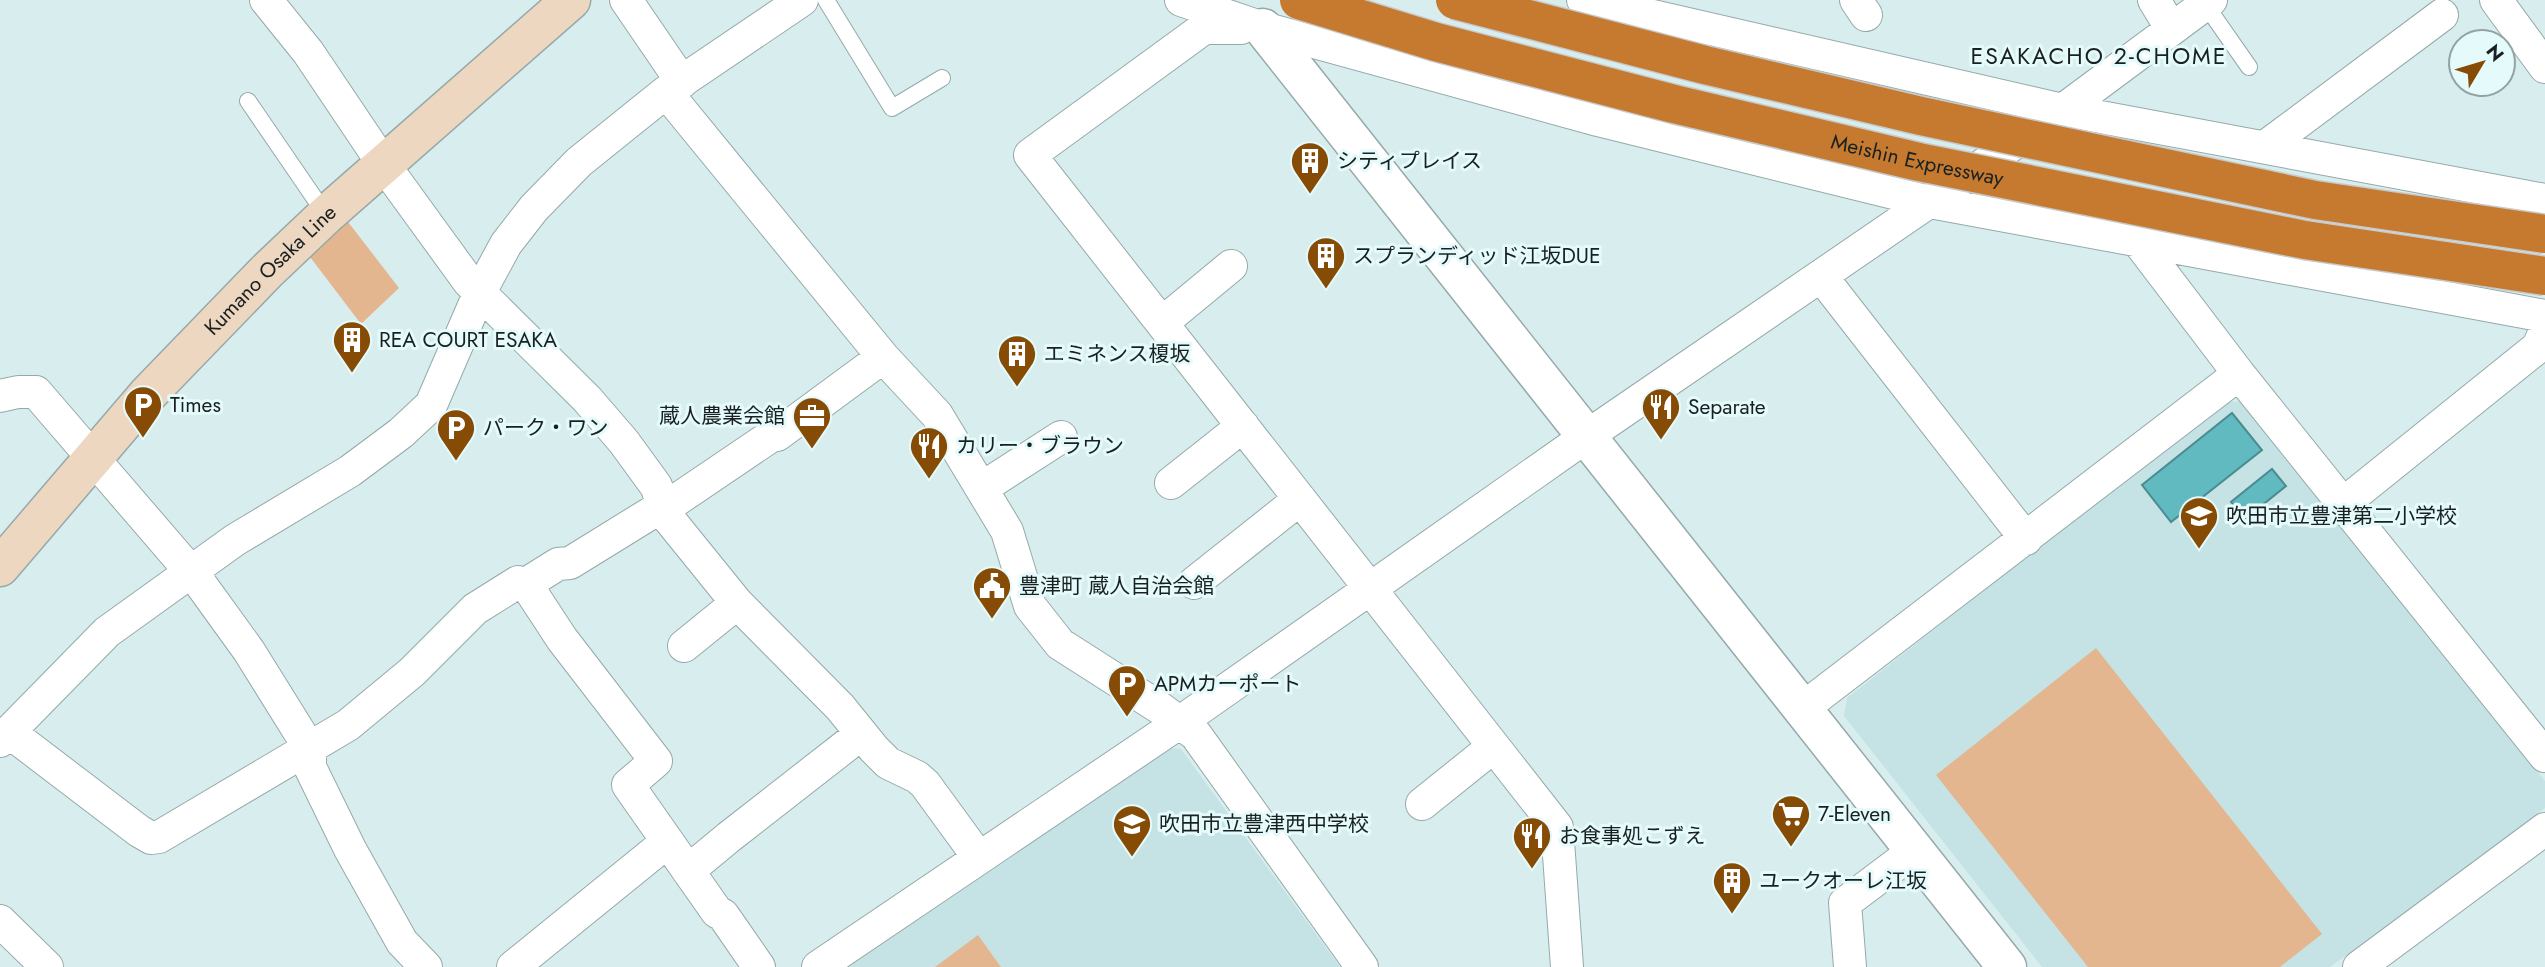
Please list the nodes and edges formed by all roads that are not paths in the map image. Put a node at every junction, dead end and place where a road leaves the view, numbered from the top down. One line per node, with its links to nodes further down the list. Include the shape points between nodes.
1 (265, 0): 23 (street, via 308,52)
2 (571, 0): 23 (main road, Kumano Osaka Line)
3 (626, 0): 19 (street)
4 (802, 0): 19 (street)
5 (827, 0): 18 (lane, via 892,108)
6 (1181, 0): 13 (street)
7 (1299, 0): 31 (highway, Meishin Expressway, bridge, via 1436,42 1919,162 2305,240)
8 (1455, 0): 27 (highway, Meishin Expressway, bridge, via 1921,116 2315,200)
9 (1583, 0): 21 (street)
10 (2154, 0): 15 (street)
11 (2496, 0): 17 (street)
12 (2208, 2): 15 (street); 16 (lane)
13 (1253, 14): 25 (street, via 1598,120); 34 (street, via 1204,28 1030,155); 40 (street)
14 (2442, 15): 22 (street)
15 (2171, 27): 21 (street)
16 (2249, 66)
17 (2545, 67)
18 (942, 78)
19 (674, 87): 32 (street, via 579,162 534,208 506,244); 36 (street)
20 (248, 101): 26 (lane)
21 (2063, 110): 22 (street); 25 (street)
22 (2265, 147): 24 (street)
23 (384, 165): 26 (main road, Kumano Osaka Line); 32 (street)
24 (2545, 200)
25 (1930, 202): 28 (street); 30 (street)
26 (326, 215): 42 (main road, Kumano Osaka Line, via 180,360)
27 (2545, 234)
28 (2137, 240): 33 (street); 37 (street)
29 (1231, 266): 34 (street)
30 (1821, 276): 40 (street); 48 (street)
31 (2545, 276)
32 (479, 294): 47 (street, via 587,399 656,486); 50 (street, via 431,405 350,471)
33 (2545, 316)
34 (1162, 323): 39 (street)
35 (2545, 331): 46 (street, via 2538,347)
36 (883, 357): 44 (street, via 937,415); 47 (street, via 777,435)
37 (2239, 374): 46 (street); 48 (street)
38 (0, 396): 42 (street, via 37,392)
39 (1243, 426): 43 (street); 45 (street)
40 (1587, 436): 53 (street); 56 (street)
41 (1060, 437): 44 (street)
42 (93, 458): 49 (main road, Kumano Osaka Line); 50 (street)
43 (1171, 483)
44 (982, 488): 57 (street, via 1007,531 1030,606 1060,645)
45 (1300, 499): 51 (street); 53 (street)
46 (2343, 503): 61 (street)
47 (664, 505): 52 (street, via 570,563 558,564); 54 (street, via 669,519)
48 (2026, 539): 56 (street)
49 (0, 567)
50 (190, 571): 59 (street, via 107,632); 62 (street, via 249,651)
51 (1194, 583)
52 (526, 584): 62 (street, via 518,582 475,609 412,672 348,725); 65 (street, via 562,639 656,761 628,785)
53 (1370, 587): 57 (street); 60 (street)
54 (737, 603): 55 (street); 58 (street, via 840,706)
55 (684, 646)
56 (1803, 708): 66 (street)
57 (1179, 723): 67 (street); 75 (street, via 1195,735)
58 (861, 734): 67 (street, via 888,763 925,784); 68 (street)
59 (4, 736): 62 (street, via 151,838)
60 (1493, 747): 63 (street); 76 (street, via 1557,827)
61 (2542, 747)
62 (310, 749): 71 (street, via 310,768 351,849 402,942)
63 (1422, 804)
64 (2545, 829): 79 (street)
65 (667, 842): 68 (street); 72 (street)
66 (1914, 851): 77 (street, via 1845,903); 78 (street)
67 (979, 858): 74 (street)
68 (688, 871): 73 (street)
69 (0, 921): 70 (street)
70 (47, 967)
71 (426, 967)
72 (513, 967)
73 (759, 967)
74 (818, 967)
75 (1362, 967)
76 (1567, 967)
77 (1850, 967)
78 (2007, 967)
79 (2359, 967)

